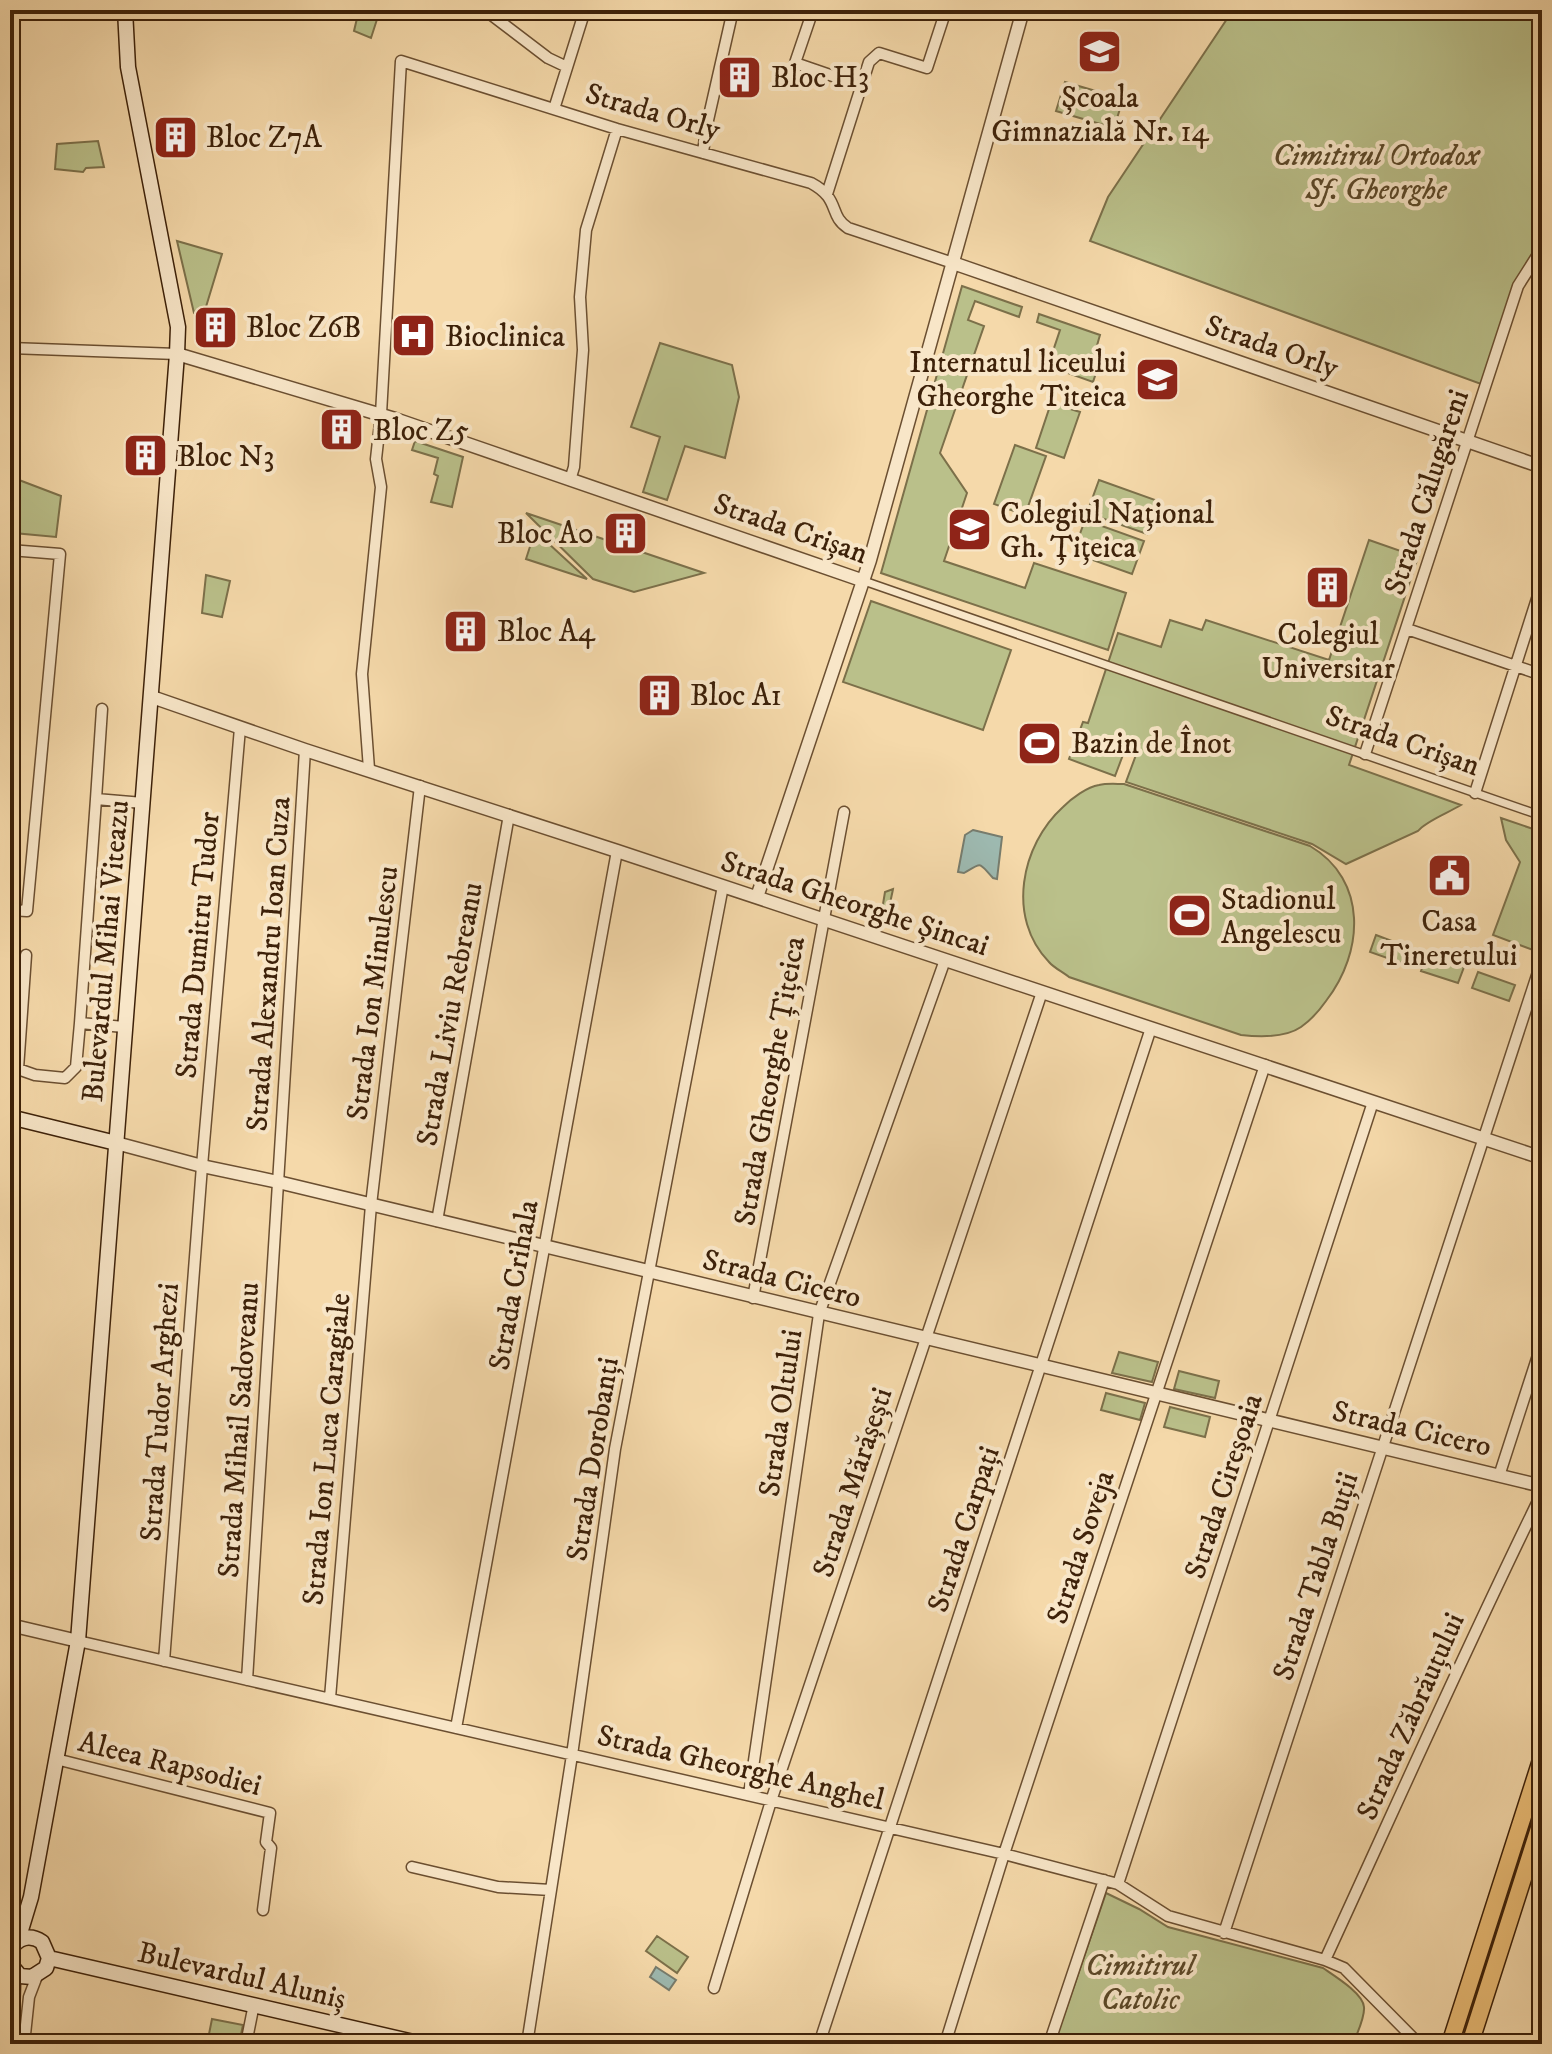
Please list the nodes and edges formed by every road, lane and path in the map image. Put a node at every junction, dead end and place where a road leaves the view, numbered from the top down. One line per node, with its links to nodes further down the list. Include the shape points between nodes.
1 (125, 10): 17 (main road, Bulevardul Mihai Viteazu, via 128,67 178,327)
2 (485, 10): 8 (street)
3 (585, 10): 8 (street)
4 (733, 10): 12 (street)
5 (813, 10): 9 (street, via 795,63)
6 (946, 10): 9 (street, via 927,68 879,53 869,62)
7 (1023, 10): 15 (street)
8 (567, 67): 10 (street)
9 (862, 86): 13 (street)
10 (554, 109): 11 (street, Strada Orly); 18 (street, Strada Orly, via 401,61)
11 (617, 129): 12 (street, Strada Orly); 21 (street, via 586,230 580,297 583,350)
12 (703, 153): 13 (street, Strada Orly, via 811,183)
13 (827, 194): 15 (street, Strada Orly, via 848,228)
14 (1542, 248): 19 (street, Strada Călugăreni, via 1518,286)
15 (953, 263): 19 (street, Strada Orly); 23 (street)
16 (10, 348): 17 (street, Strada Crișan)
17 (177, 354): 18 (street, Strada Crișan); 28 (main road, Bulevardul Mihai Viteazu)
18 (381, 414): 21 (street, Strada Crișan); 33 (street, Strada Orly, via 376,459 381,487 362,674)
19 (1468, 442): 20 (street, Strada Orly); 25 (street, Strada Călugăreni)
20 (1542, 467)
21 (570, 480): 23 (street, Strada Crișan)
22 (10, 550): 44 (street, via 60,554 27,911)
23 (864, 581): 32 (street, Strada Crișan); 43 (street)
24 (1542, 583): 26 (street)
25 (1407, 629): 26 (street); 32 (street, Strada Călugăreni)
26 (1515, 666): 27 (street); 35 (street)
27 (1542, 675)
28 (152, 697): 30 (street, Strada Gheorghe Șincai); 37 (main road, Bulevardul Mihai Viteazu)
29 (102, 709): 36 (street)
30 (240, 728): 31 (street, Strada Gheorghe Șincai); 59 (street, Strada Dumitru Tudor)
31 (305, 750): 33 (street, Strada Gheorghe Șincai); 60 (street, Strada Alexandru Ioan Cuza)
32 (1365, 754): 35 (street, Strada Crișan)
33 (369, 769): 34 (street, Strada Gheorghe Șincai)
34 (420, 786): 39 (street, Strada Gheorghe Șincai); 61 (street, Strada Ion Minulescu)
35 (1475, 793): 40 (street, Strada Crișan)
36 (96, 799): 37 (street); 50 (street)
37 (143, 803): 51 (main road, Bulevardul Mihai Viteazu)
38 (844, 812): 45 (street, Strada Gheorghe Țițeica)
39 (509, 815): 41 (street, Strada Gheorghe Șincai); 62 (street, Strada Liviu Rebreanu)
40 (1542, 816)
41 (617, 851): 42 (street, Strada Gheorghe Șincai); 64 (street, Strada Crihala)
42 (723, 886): 43 (street, Strada Gheorghe Șincai); 66 (street, Strada Dorobanți)
43 (757, 897): 45 (street, Strada Gheorghe Șincai)
44 (10, 910)
45 (823, 920): 47 (street, Strada Gheorghe Șincai); 67 (street, Strada Gheorghe Țițeica)
46 (26, 955): 50 (street, via 18,1069 65,1078 76,1067)
47 (945, 960): 49 (street, Strada Gheorghe Șincai); 68 (street, Strada Oltului)
48 (1541, 965): 56 (street, Strada Tabla Buții)
49 (1042, 992): 52 (street, Strada Gheorghe Șincai); 69 (street, Strada Mărășești)
50 (80, 1023): 51 (street)
51 (124, 1027): 57 (main road, Bulevardul Mihai Viteazu)
52 (1151, 1028): 53 (street, Strada Gheorghe Șincai); 71 (street, Strada Carpați)
53 (1265, 1065): 54 (street, Strada Gheorghe Șincai); 72 (street, Strada Soveja)
54 (1373, 1102): 56 (street, Strada Gheorghe Șincai); 73 (street, Strada Cireșoaia)
55 (10, 1117): 57 (main road, Strada Cicero)
56 (1484, 1139): 58 (street, Strada Gheorghe Șincai); 74 (street, Strada Tabla Buții)
57 (116, 1143): 59 (street, Strada Cicero); 79 (main road, Bulevardul Mihai Viteazu)
58 (1542, 1158)
59 (202, 1166): 60 (street, Strada Cicero); 80 (street, Strada Tudor Arghezi)
60 (278, 1182): 61 (street, Strada Cicero); 81 (street, Strada Mihail Sadoveanu)
61 (371, 1205): 62 (street, Strada Cicero); 82 (street, Strada Ion Luca Caragiale)
62 (437, 1221): 64 (street, Strada Cicero)
63 (12, 1242): 65 (street)
64 (544, 1247): 66 (street, Strada Cicero); 83 (street, Strada Crihala)
65 (10, 1257)
66 (650, 1273): 67 (street, Strada Cicero); 84 (street, Strada Dorobanți, via 615,1449)
67 (753, 1298): 68 (street, Strada Cicero)
68 (819, 1314): 69 (street, Strada Cicero); 87 (street, Strada Oltului)
69 (925, 1339): 71 (street, Strada Cicero); 88 (street, Strada Mărășești)
70 (1542, 1343): 75 (street)
71 (1042, 1366): 72 (street, Strada Cicero); 90 (street, Strada Carpați)
72 (1156, 1394): 73 (street, Strada Cicero); 91 (street, Strada Soveja)
73 (1269, 1421): 74 (street, Strada Cicero); 94 (street, Strada Cireșoaia)
74 (1382, 1448): 75 (street, Strada Cicero); 98 (street, Strada Tabla Buții)
75 (1499, 1476): 76 (street, Strada Cicero)
76 (1542, 1486)
77 (1542, 1493): 102 (street, Strada Zăbrăuțului)
78 (10, 1625): 79 (street, Strada Gheorghe Anghel)
79 (78, 1641): 80 (street, Strada Gheorghe Anghel); 86 (main road, Bulevardul Mihai Viteazu)
80 (164, 1661): 81 (street, Strada Gheorghe Anghel)
81 (247, 1680): 82 (street, Strada Gheorghe Anghel)
82 (330, 1698): 83 (street, Strada Gheorghe Anghel)
83 (456, 1728): 84 (street, Strada Gheorghe Anghel)
84 (572, 1755): 87 (street, Strada Gheorghe Anghel); 95 (street, Strada Dorobanți)
85 (1542, 1757): 116 (main road)
86 (56, 1759): 96 (main road, Bulevardul Mihai Viteazu); 97 (street, Aleea Rapsodiei, via 270,1813)
87 (749, 1795): 88 (street, Strada Gheorghe Anghel)
88 (771, 1801): 90 (street, Strada Gheorghe Anghel); 105 (street, Strada Mărășești)
89 (1542, 1819): 117 (main road, via 1533,1866)
90 (889, 1828): 91 (street, Strada Gheorghe Anghel); 112 (street, Strada Carpați)
91 (1004, 1854): 93 (street, Strada Gheorghe Anghel); 113 (street, Strada Soveja)
92 (412, 1867): 95 (street, via 498,1887)
93 (1104, 1880): 94 (street, Strada Gheorghe Anghel); 114 (street)
94 (1118, 1884): 98 (street, Strada Gheorghe Anghel, via 1168,1916)
95 (551, 1890): 111 (street, Strada Dorobanți)
96 (31, 1897): 99 (main road, Bulevardul Mihai Viteazu); 100 (main road, Bulevardul Mihai Viteazu)
97 (263, 1910)
98 (1224, 1933): 102 (street, Strada Gheorghe Anghel)
99 (42, 1942): 100 (main road, Bulevardul Mihai Viteazu, via 30,1937); 101 (main road, Bulevardul Mihai Viteazu)
100 (14, 1945)
101 (49, 1958): 104 (main road); 106 (main road, Bulevardul Aluniș)
102 (1325, 1960): 115 (street, Strada Gheorghe Anghel, via 1344,1968)
103 (11, 1966): 104 (main road, via 20,1976); 107 (street)
104 (37, 1976): 108 (street)
105 (714, 1988)
106 (254, 2004): 109 (street); 110 (main road, Bulevardul Aluniș)
107 (13, 2044)
108 (24, 2044)
109 (246, 2044)
110 (422, 2044)
111 (527, 2044)
112 (819, 2044)
113 (945, 2044)
114 (1049, 2044)
115 (1419, 2044)
116 (1450, 2044)
117 (1470, 2044)

